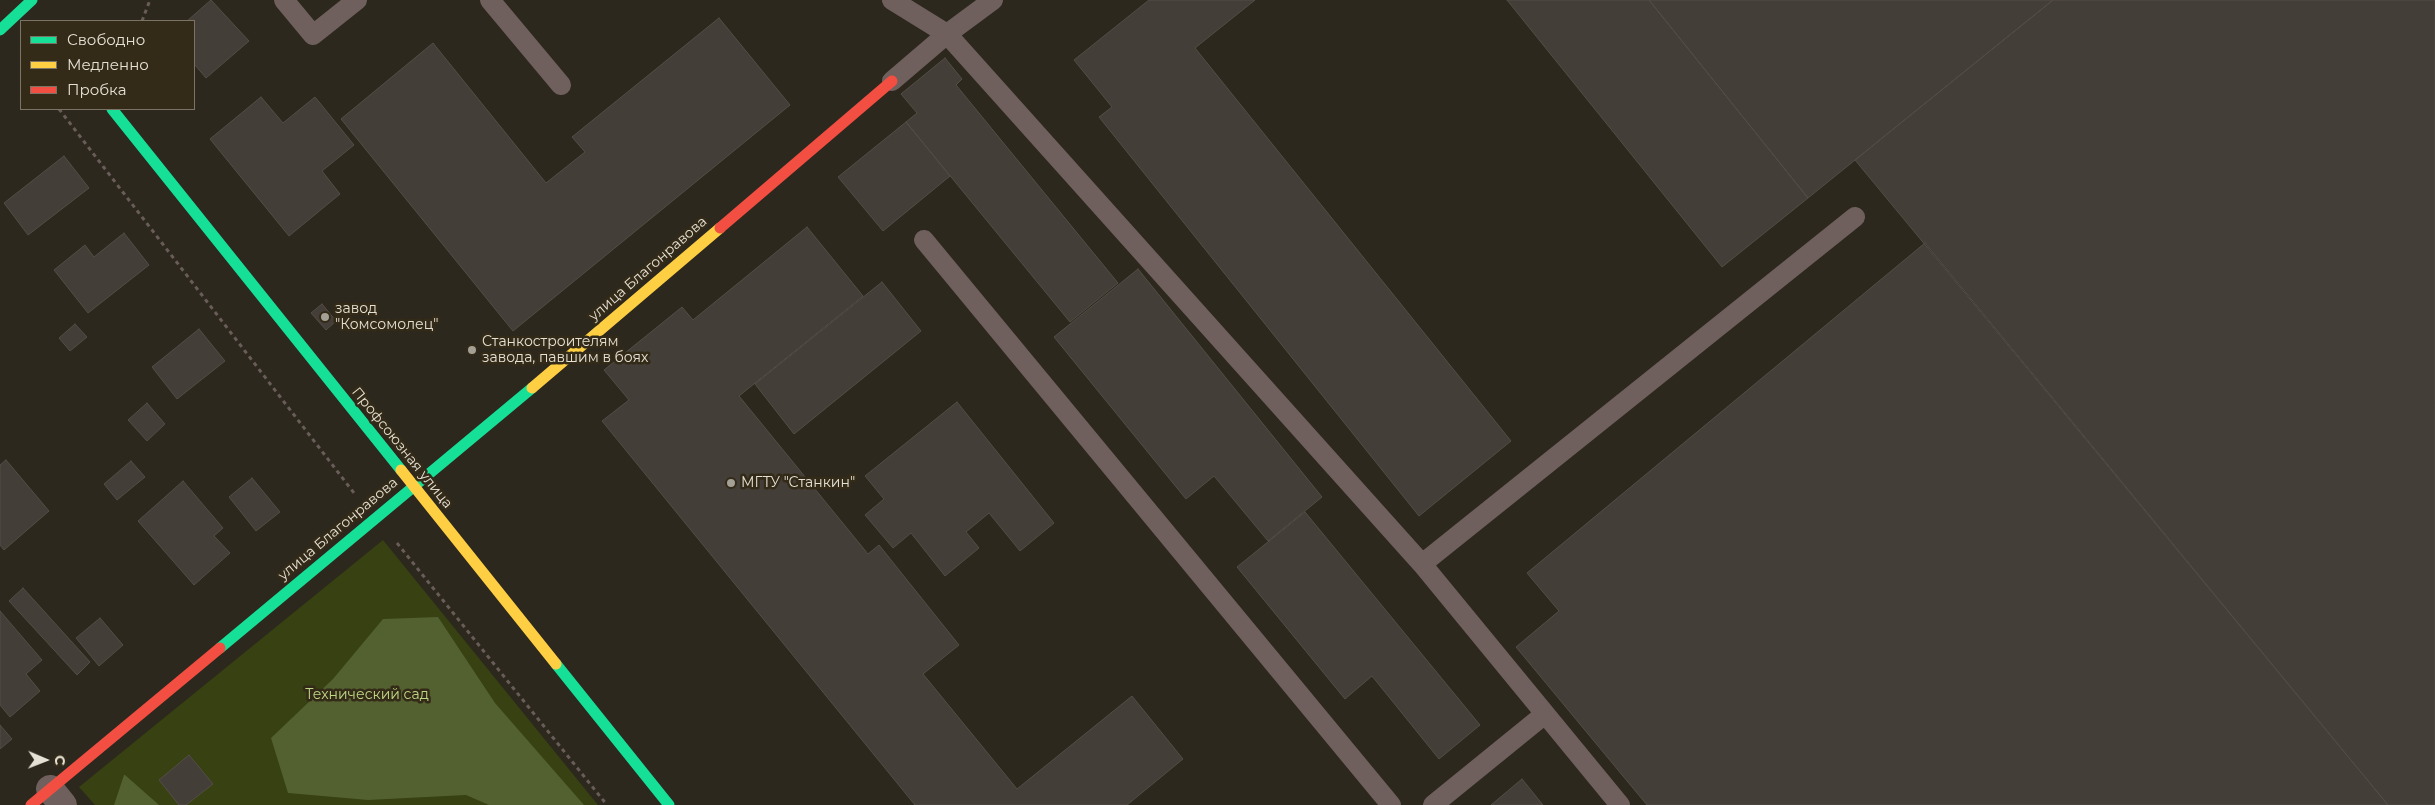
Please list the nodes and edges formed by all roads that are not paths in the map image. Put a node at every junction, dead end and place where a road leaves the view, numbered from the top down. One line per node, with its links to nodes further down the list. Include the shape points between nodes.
1 (284, 0): 2 (lane, via 312,35)
2 (357, 0)
3 (490, 0): 11 (lane)
4 (892, 0): 9 (lane)
5 (993, 0): 9 (lane)
6 (28, 1): 7 (street); 8 (street)
7 (37, 15)
8 (0, 30)
9 (946, 34): 10 (lane); 16 (lane)
10 (892, 81): 15 (street, улица Благонравова, via 453,456)
11 (561, 85)
12 (113, 110): 15 (street, Профсоюзная улица)
13 (1855, 217): 16 (lane)
14 (924, 240): 20 (lane)
15 (413, 486): 18 (street, улица Благонравова); 19 (street, Профсоюзная улица)
16 (1422, 564): 17 (lane)
17 (1545, 714): 21 (lane); 22 (lane)
18 (48, 800)
19 (669, 805)
20 (1391, 805)
21 (1433, 805)
22 (1620, 805)

